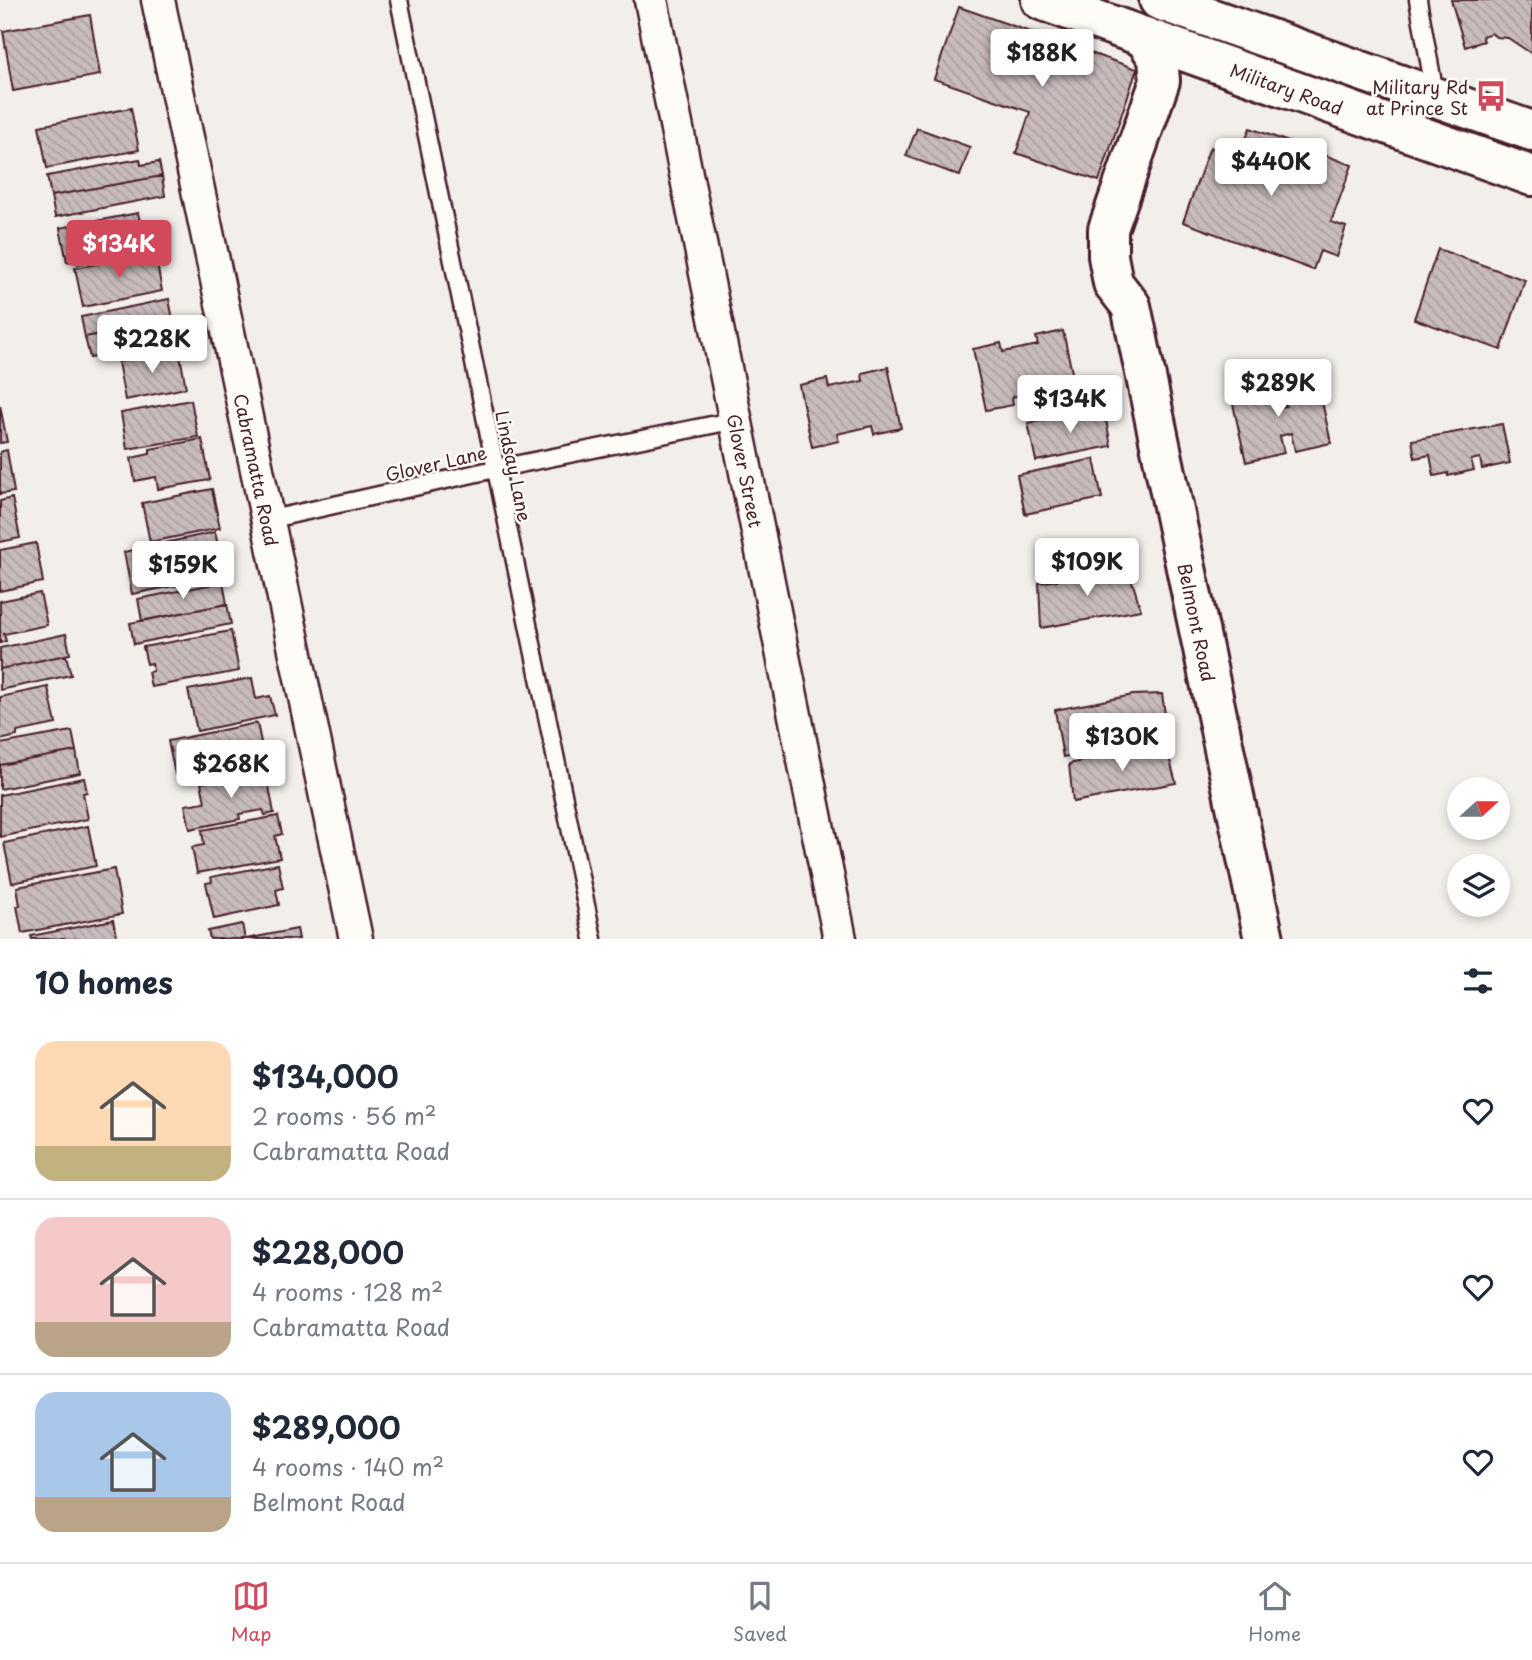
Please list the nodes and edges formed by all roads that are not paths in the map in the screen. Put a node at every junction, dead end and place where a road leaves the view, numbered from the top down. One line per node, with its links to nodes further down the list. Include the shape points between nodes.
1 (158, 0): 16 (street, Cabramatta Road)
2 (399, 0): 15 (lane, Lindsay Lane)
3 (651, 0): 14 (street, Glover Street)
4 (1041, 0): 8 (main road, Military Road)
5 (1159, 0): 7 (main road)
6 (1418, 0): 10 (lane)
7 (1209, 17): 9 (main road, Belmont Road); 10 (main road)
8 (1144, 37): 9 (main road, Military Road); 13 (main road, Belmont Road, via 1158,58 1160,81 1108,229 1113,282)
9 (1196, 55): 12 (main road, Military Road); 13 (main road, Belmont Road, via 1134,230 1138,280)
10 (1435, 96): 11 (main road)
11 (1532, 131)
12 (1532, 176)
13 (1131, 306): 20 (main road, Belmont Road)
14 (736, 420): 15 (lane, Glover Lane); 19 (street, Glover Street)
15 (495, 469): 16 (lane, Glover Lane); 18 (lane, Lindsay Lane)
16 (267, 520): 17 (street, Cabramatta Road)
17 (356, 939)
18 (593, 939)
19 (840, 939)
20 (1264, 939)

